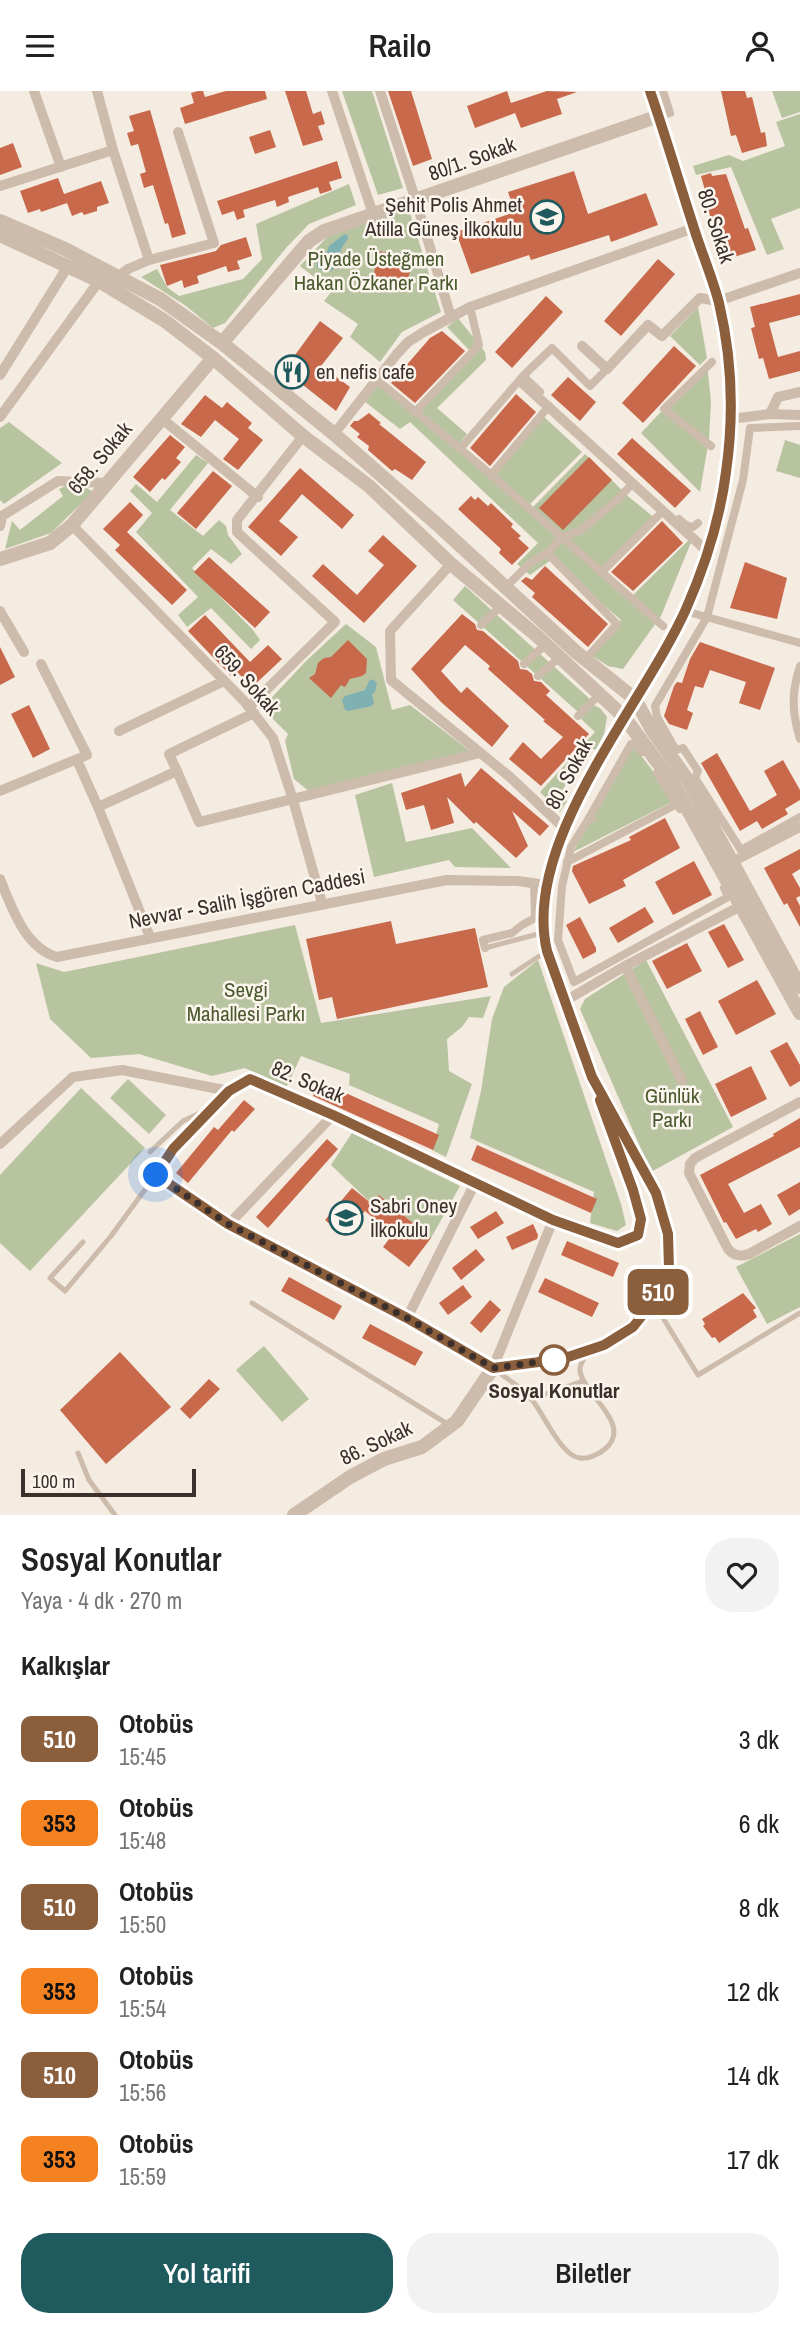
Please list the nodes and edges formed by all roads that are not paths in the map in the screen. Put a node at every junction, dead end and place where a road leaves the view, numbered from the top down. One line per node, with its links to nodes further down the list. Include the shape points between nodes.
1 (34, 91): 10 (street)
2 (97, 91): 9 (street)
3 (332, 91): 13 (street)
4 (380, 91): 12 (street)
5 (650, 91): 7 (street, 80. Sokak)
6 (663, 91): 7 (street, via 670,113)
7 (659, 116): 12 (street, 80/1. Sokak); 15 (street, 80. Sokak)
8 (178, 132): 17 (street, via 214,243)
9 (113, 150): 10 (street); 17 (street)
10 (61, 167): 11 (street)
11 (0, 186)
12 (416, 201): 13 (street, 80/1. Sokak); 24 (street)
13 (373, 214): 25 (street, 80/1. Sokak, via 309,241)
14 (0, 221): 20 (street)
15 (694, 228): 22 (street, 80. Sokak); 23 (street)
16 (0, 235): 18 (street)
17 (149, 260): 20 (street)
18 (68, 266): 21 (street); 30 (street)
19 (800, 273): 22 (street)
20 (118, 277): 25 (street, via 160,299)
21 (99, 281): 27 (street); 38 (street)
22 (718, 301): 29 (street, via 700,298 662,336 648,325); 40 (street, 80. Sokak, via 730,376)
23 (470, 307): 24 (street); 35 (street, via 479,345)
24 (451, 317): 32 (street, via 408,342)
25 (222, 343): 42 (street)
26 (582, 345): 29 (street)
27 (214, 358): 39 (street, 658. Sokak); 43 (street)
28 (712, 362): 44 (street, via 664,409)
29 (607, 369): 31 (street, via 590,386 552,348)
30 (0, 374)
31 (522, 378): 34 (street); 45 (street); 52 (street, via 686,525)
32 (376, 379): 35 (street); 42 (street)
33 (800, 392): 36 (street, via 778,397)
34 (549, 406): 46 (street); 47 (street)
35 (415, 412): 45 (street)
36 (770, 414): 37 (street); 40 (street)
37 (800, 415)
38 (0, 417)
39 (161, 418): 48 (street, 658. Sokak); 49 (street)
40 (731, 419): 55 (street, 80. Sokak, via 726,473)
41 (800, 426): 64 (street, via 750,428 743,480)
42 (334, 434): 60 (street)
43 (303, 436): 49 (street); 58 (street, via 369,486)
44 (711, 446)
45 (460, 449): 46 (street)
46 (491, 475): 54 (street)
47 (633, 482): 50 (street); 54 (street, via 581,530)
48 (106, 483): 51 (street, via 58,481); 53 (street, 658. Sokak)
49 (258, 497): 79 (street, via 237,520 237,532 335,622)
50 (663, 511): 55 (street); 59 (street)
51 (1, 519)
52 (698, 523)
53 (72, 525): 57 (street, 658. Sokak, via 50,543); 76 (street, 659. Sokak)
54 (561, 538): 56 (street); 59 (street)
55 (708, 552): 63 (street, 80. Sokak)
56 (547, 553): 60 (street); 71 (street, via 617,624)
57 (0, 559)
58 (451, 564): 61 (street); 84 (street, via 390,631 391,680)
59 (601, 573): 66 (street)
60 (506, 587): 71 (street)
61 (501, 606): 65 (street); 68 (street)
62 (0, 611): 69 (street)
63 (685, 611): 64 (street); 78 (street, 80. Sokak)
64 (707, 617): 67 (street); 91 (street, via 655,706 657,717 676,750 683,748 698,771 695,778 741,851)
65 (481, 625)
66 (663, 626)
67 (800, 643)
68 (546, 644): 70 (street); 73 (street)
69 (24, 652)
70 (560, 657): 75 (street); 77 (street)
71 (586, 660): 78 (street)
72 (41, 664): 85 (street, via 88,755)
73 (524, 664)
74 (800, 666): 83 (street, via 792,710)
75 (538, 676)
76 (224, 681): 79 (street, 659. Sokak); 82 (street)
77 (600, 694): 80 (street); 81 (street)
78 (635, 699): 81 (street, 80. Sokak); 94 (street)
79 (252, 710): 86 (street, via 169,754); 88 (street, 659. Sokak, via 272,738)
80 (579, 716)
81 (624, 717): 93 (street, 80. Sokak); 96 (street, via 673,783)
82 (119, 731)
83 (800, 739)
84 (480, 753): 88 (street); 93 (street)
85 (77, 760): 87 (street); 90 (street)
86 (177, 771): 88 (street, via 199,822); 90 (street)
87 (0, 791)
88 (293, 800): 99 (street, 659. Sokak)
89 (677, 804): 95 (street); 95 (street, via 639,748 631,744 571,847); 95 (street, via 728,897 574,982 558,940)
90 (98, 807): 102 (street)
91 (800, 817)
92 (800, 827): 94 (street)
93 (564, 828): 98 (street, 80. Sokak)
94 (733, 861): 96 (street); 106 (street)
95 (567, 862)
96 (719, 868): 100 (street)
97 (0, 879): 102 (street, Nevvar - Salih İşgören Caddesi, via 25,932 45,954 58,957)
98 (540, 884): 99 (street, Nevvar - Salih İşgören Caddesi, via 447,880); 101 (street, 80. Sokak); 103 (street, via 536,918 512,933 483,940)
99 (322, 903): 102 (street, Nevvar - Salih İşgören Caddesi)
100 (741, 906): 105 (street); 106 (street)
101 (542, 933): 103 (lane); 104 (street, 80. Sokak)
102 (150, 937)
103 (485, 948)
104 (547, 951): 107 (lane); 109 (street, 80. Sokak)
105 (625, 966): 109 (street); 112 (street)
106 (791, 971): 108 (street); 110 (street)
107 (512, 974)
108 (800, 987)
109 (565, 1001): 111 (street, 80. Sokak)
110 (800, 1013)
111 (592, 1077): 121 (street, 82. Sokak, via 633,1190 641,1219 638,1235 618,1243); 125 (street, 80. Sokak, via 656,1193 668,1234 669,1269)
112 (682, 1081)
113 (229, 1091): 115 (street); 116 (street, 82. Sokak, via 250,1079); 117 (street, via 122,1070 73,1077)
114 (800, 1103): 123 (street, via 695,1158 689,1173 735,1255 749,1254)
115 (211, 1110): 118 (lane, via 183,1121); 119 (street, via 173,1149)
116 (333, 1115): 120 (street, 82. Sokak); 122 (street)
117 (0, 1144)
118 (150, 1152)
119 (156, 1175): 122 (street); 124 (lane, via 65,1291 50,1278)
120 (475, 1183): 121 (street, 82. Sokak); 128 (street)
121 (553, 1220): 130 (street)
122 (228, 1224): 128 (street)
123 (800, 1226)
124 (83, 1242)
125 (653, 1302): 127 (lane, via 698,1375); 129 (street, 80. Sokak, via 633,1327)
126 (252, 1303): 133 (lane)
127 (800, 1313)
128 (407, 1318): 130 (street)
129 (604, 1345): 130 (street, 80. Sokak, via 562,1359); 131 (lane, via 580,1364)
130 (493, 1368): 132 (lane); 133 (street, 86. Sokak)
131 (583, 1381): 132 (lane); 132 (lane, via 612,1425 613,1437 607,1448 594,1456 568,1454)
132 (531, 1399)
133 (451, 1426): 136 (street, 86. Sokak, via 422,1447 384,1459 350,1477)
134 (78, 1454): 135 (lane, via 89,1480)
135 (115, 1515)
136 (294, 1515)

